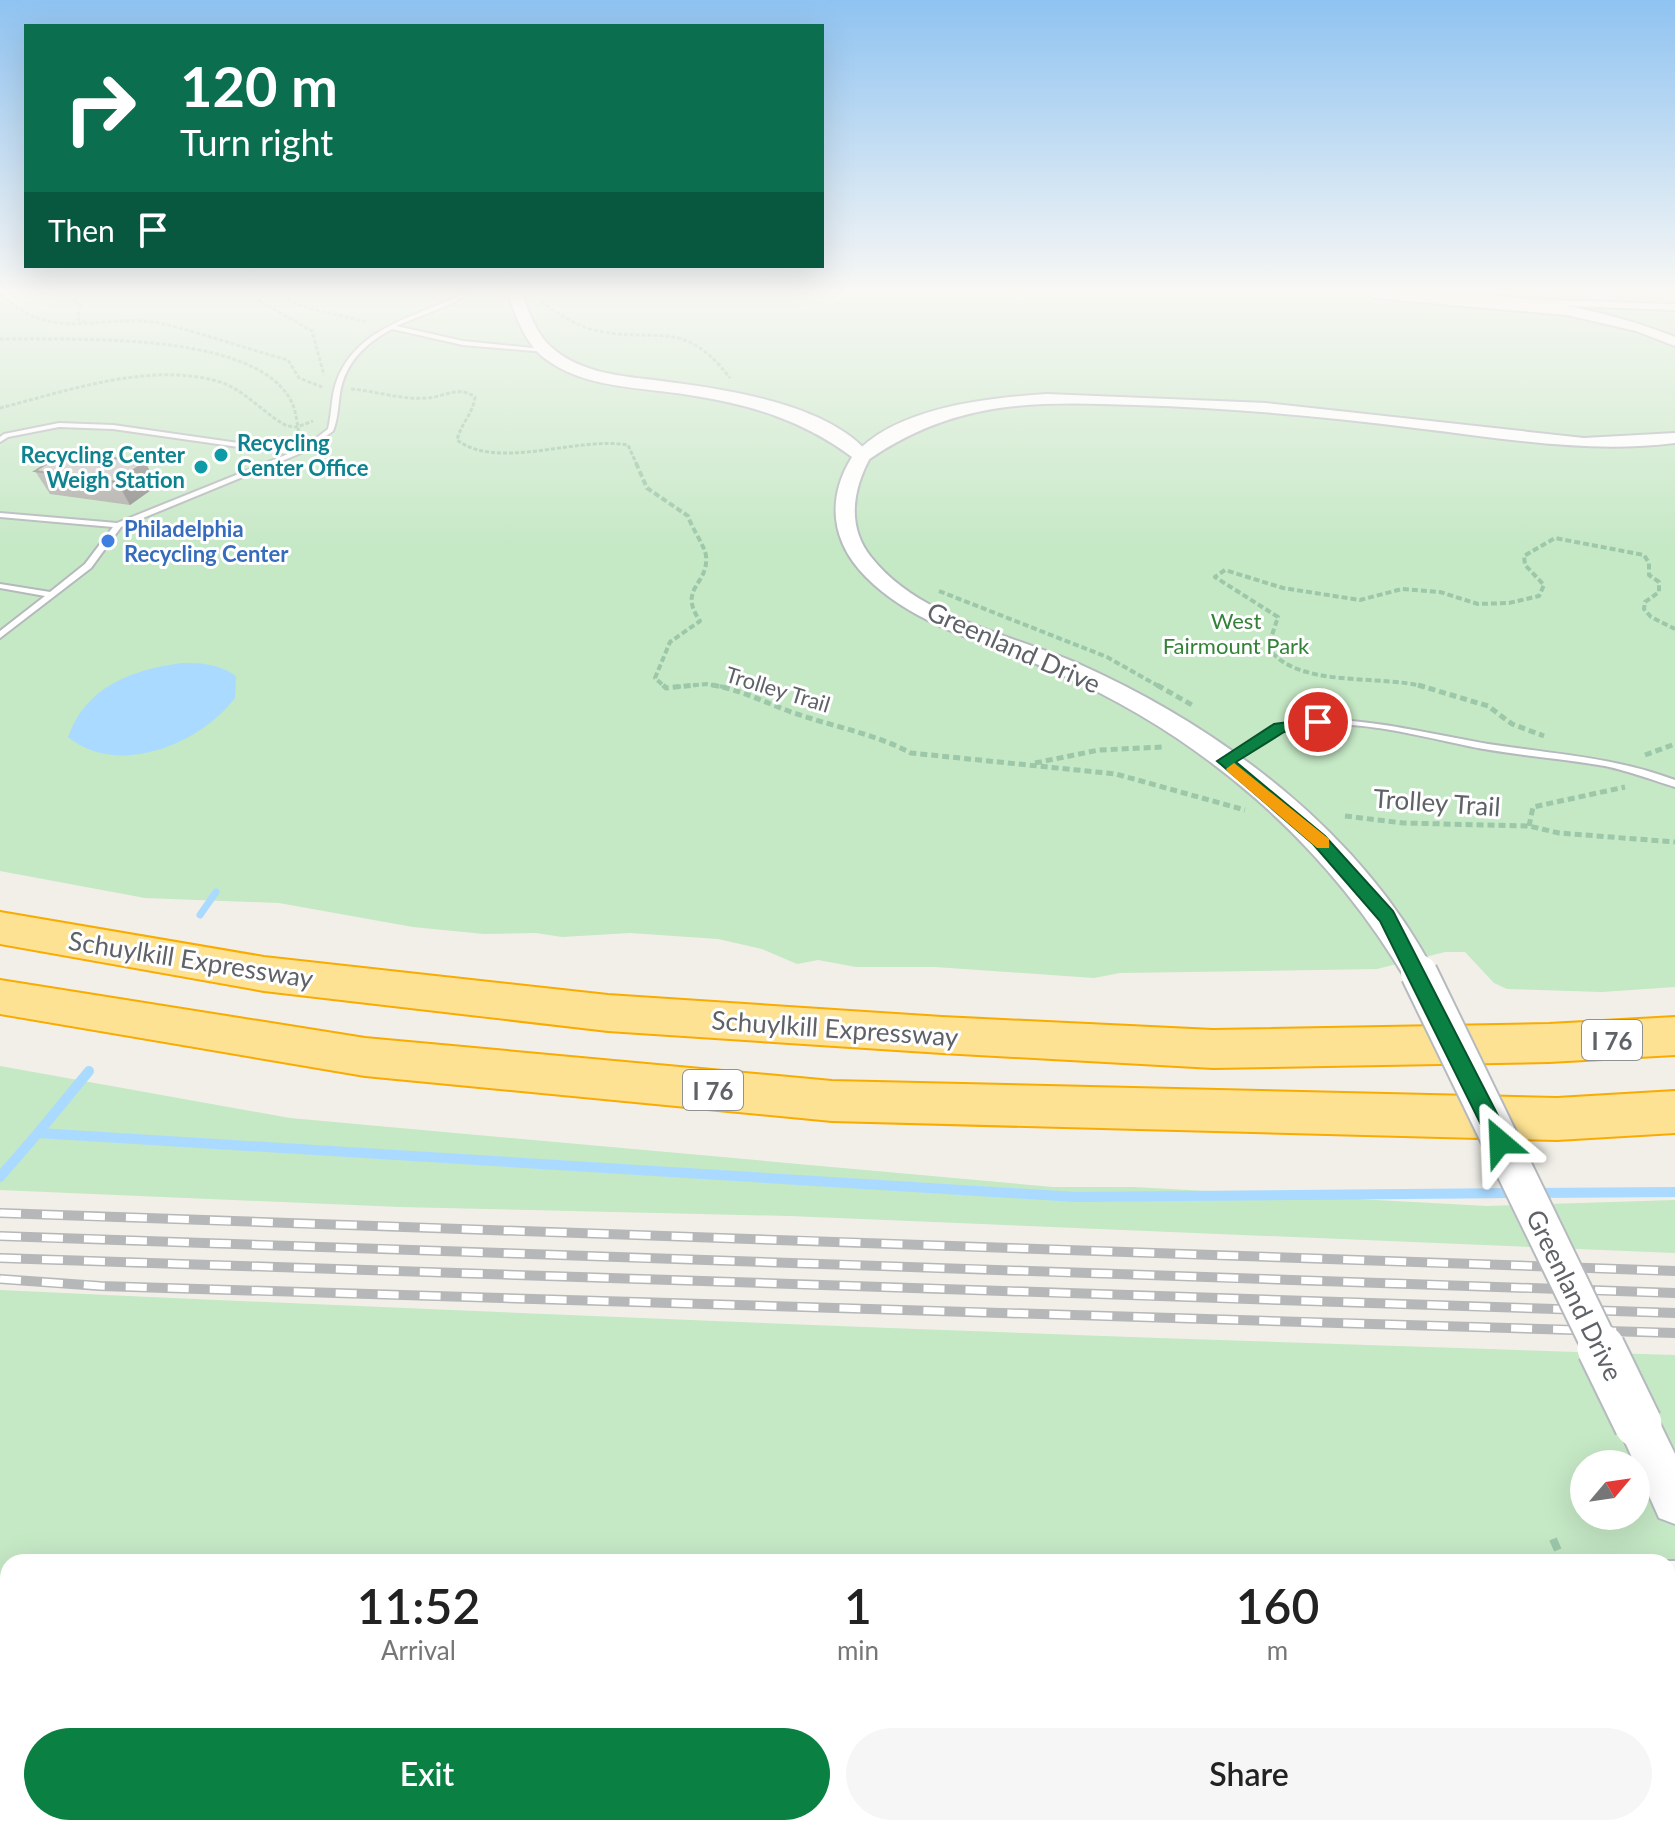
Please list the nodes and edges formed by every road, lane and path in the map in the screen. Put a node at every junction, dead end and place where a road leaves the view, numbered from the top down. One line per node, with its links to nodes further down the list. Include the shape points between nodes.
1 (150, 380): 9 (path)
2 (198, 380): 10 (path, via 228,386 267,415)
3 (271, 380): 10 (path, via 293,404)
4 (299, 380): 8 (path, Trolley Trail)
5 (332, 380): 8 (path)
6 (341, 380): 8 (lane)
7 (629, 380): 15 (main road, via 792,413 826,429)
8 (339, 384): 13 (lane, via 331,430); 28 (path, Trolley Trail, via 413,398 469,391 475,397 473,411 461,423 457,440 474,452 596,443 632,450 647,488 688,516 706,554 690,599 700,621 670,642 655,678 658,684 740,690 911,753)
9 (0, 408)
10 (297, 427): 13 (path)
11 (1675, 438): 15 (street, Greenland Drive, via 1576,442 1281,409 1050,399 947,414 894,434)
12 (0, 440): 14 (lane, via 59,425 113,427)
13 (304, 450): 14 (lane)
14 (295, 453): 17 (lane)
15 (862, 456): 25 (main road, Greenland Drive, via 845,488 842,513 854,547 885,582 930,612 1134,701)
16 (0, 515): 17 (lane)
17 (118, 525): 20 (lane, via 88,566)
18 (0, 586): 20 (lane)
19 (931, 586): 23 (path, via 1107,657)
20 (51, 594): 22 (lane)
21 (1675, 629): 24 (path, via 1644,609 1659,592 1659,582 1649,575 1644,555 1555,538 1524,556 1525,565 1544,585 1539,596 1499,604 1419,589 1360,600 1283,588 1240,572 1225,570 1215,577 1275,613 1268,647 1289,667 1366,682 1404,681 1488,706 1512,724)
22 (0, 635)
23 (1200, 710)
24 (1544, 736)
25 (1198, 742): 27 (main road, Greenland Drive); 28 (path, via 1178,748 1079,752)
26 (1675, 744): 29 (path, Trolley Trail, via 1646,755)
27 (1225, 761): 29 (lane, via 1280,728 1318,722 1585,758); 39 (main road, Greenland Drive, bridge, via 1343,864 1386,916)
28 (1030, 764): 31 (path, Trolley Trail, via 1116,774)
29 (1638, 770): 30 (lane); 33 (path, Trolley Trail, via 1633,785 1533,807)
30 (1675, 784)
31 (1246, 810)
32 (1345, 816): 33 (path, Trolley Trail)
33 (1529, 826): 34 (path)
34 (1675, 842)
35 (0, 928): 37 (highway, Schuylkill Expressway / I 76, via 264,974 576,1010 942,1035 1213,1049)
36 (0, 997): 38 (highway, I 76, via 365,1057 832,1101 1557,1119)
37 (1675, 1036)
38 (1675, 1112)
39 (1675, 1502)
40 (1553, 1539): 41 (path)
41 (1560, 1554)

